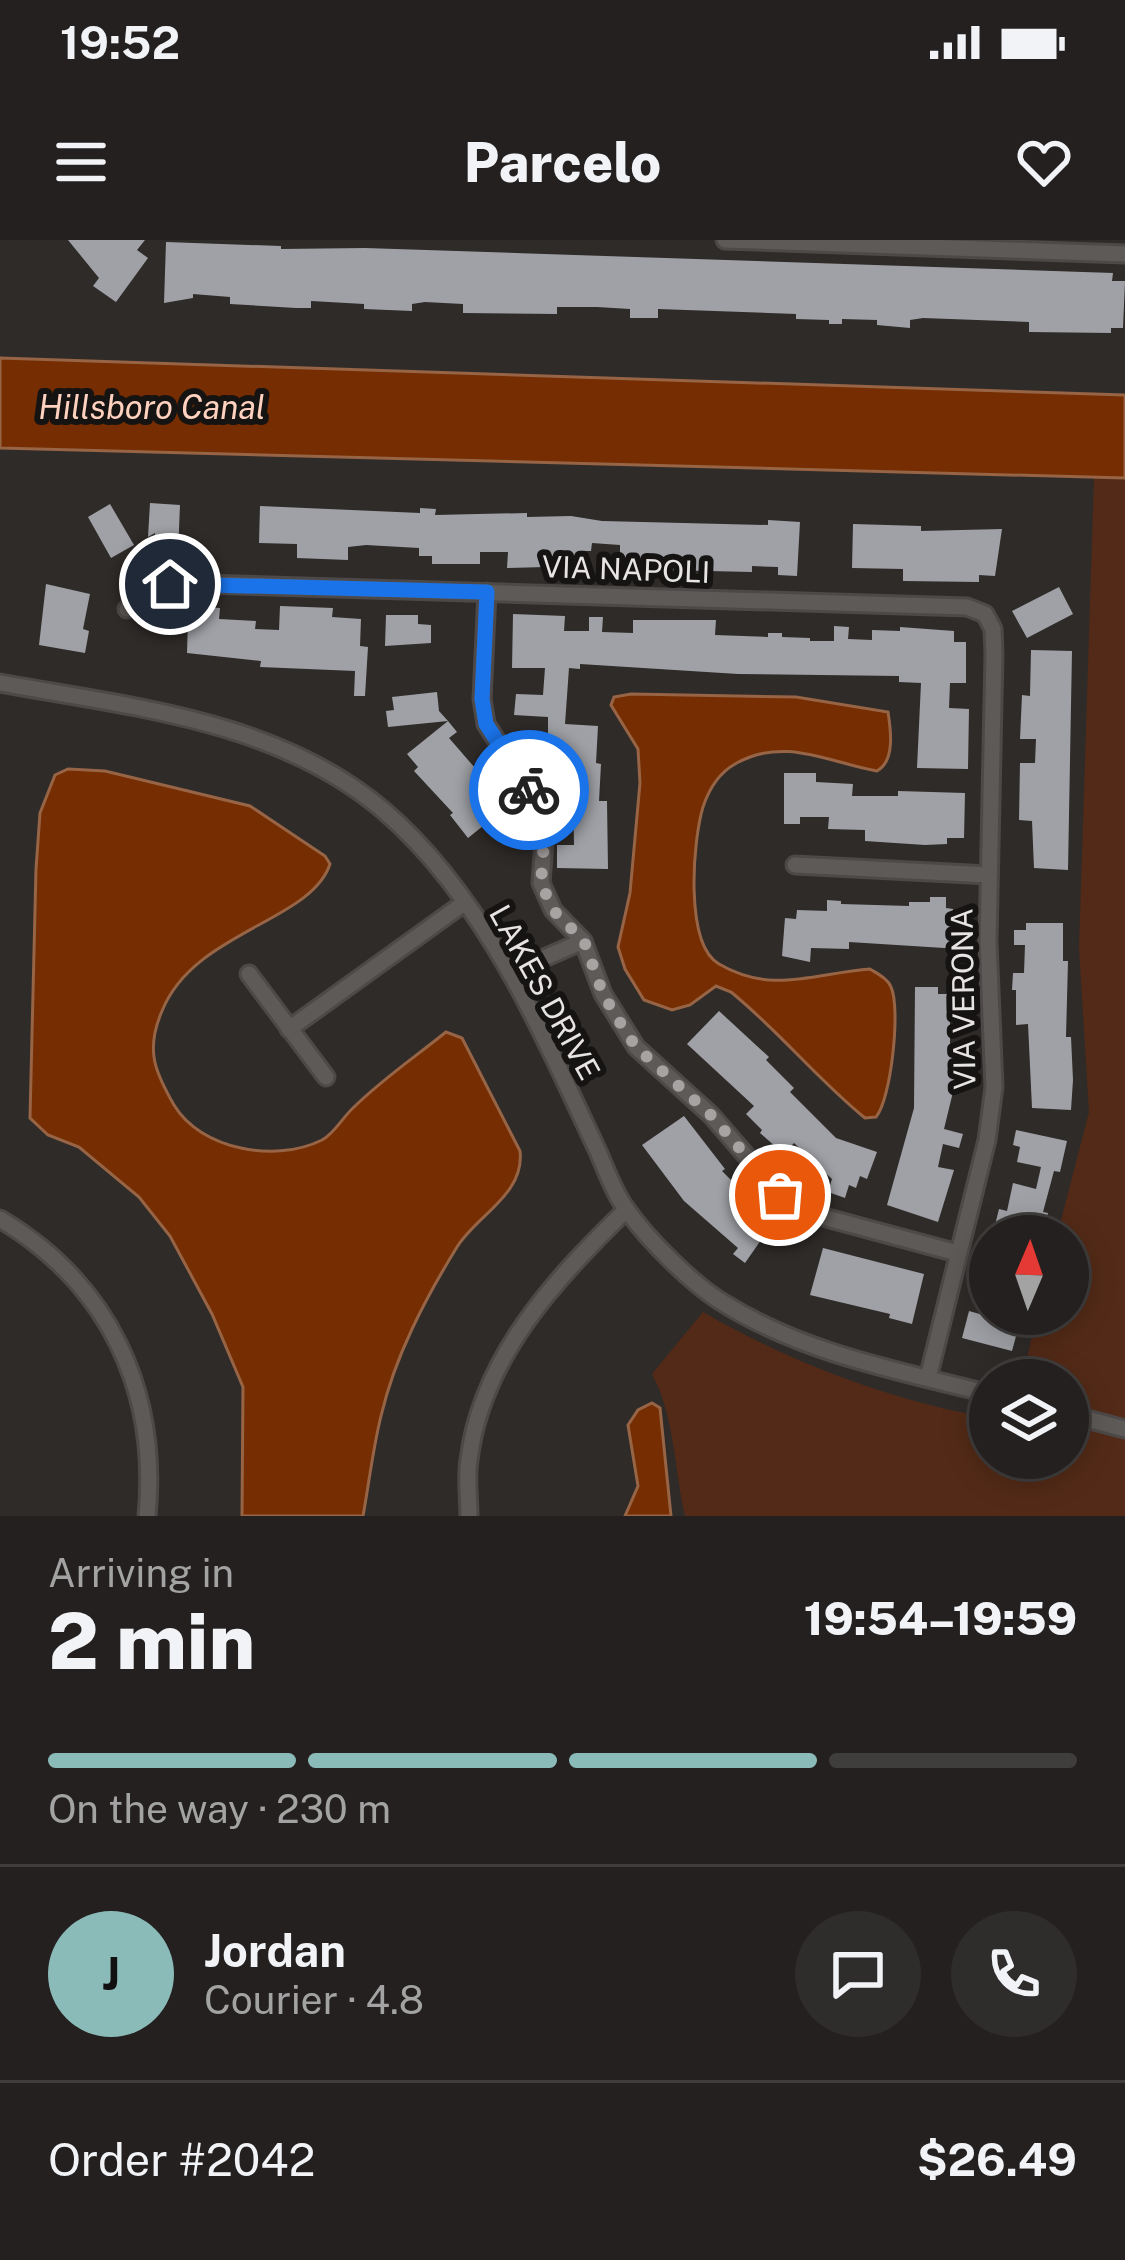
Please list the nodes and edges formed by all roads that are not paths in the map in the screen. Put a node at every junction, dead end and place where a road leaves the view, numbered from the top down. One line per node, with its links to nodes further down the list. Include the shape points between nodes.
1 (725, 240): 2 (street)
2 (806, 241): 3 (street)
3 (931, 244): 4 (street)
4 (1057, 246): 5 (street)
5 (1125, 254)
6 (487, 592): 7 (street, VIA NAPOLI, via 170,584); 8 (street, VIA NAPOLI); 13 (street, via 486,724 536,801 541,883 553,910)
7 (127, 609)
8 (985, 614): 11 (street, VIA VERONA, via 994,654)
9 (0, 683): 12 (street, LAKES DRIVE, via 196,719 282,748 383,810)
10 (796, 865): 11 (street)
11 (988, 874): 20 (street, VIA VERONA, via 994,1087)
12 (464, 902): 14 (street, LAKES DRIVE); 16 (street)
13 (584, 941): 14 (street); 20 (street, via 603,994 636,1047 695,1099 780,1195 826,1218)
14 (510, 973): 18 (street, LAKES DRIVE)
15 (249, 974): 16 (street)
16 (289, 1030): 17 (street)
17 (326, 1077)
18 (626, 1210): 21 (street, LAKES DRIVE, via 721,1302 771,1330 848,1360); 26 (street, via 555,1280 482,1402 468,1461)
19 (0, 1219): 25 (street, via 38,1242 113,1330 143,1404 152,1471)
20 (957, 1253): 21 (street, VIA VERONA)
21 (928, 1378): 22 (street, LAKES DRIVE)
22 (969, 1389)
23 (1089, 1420): 24 (street)
24 (1125, 1429)
25 (147, 1516)
26 (469, 1516)

